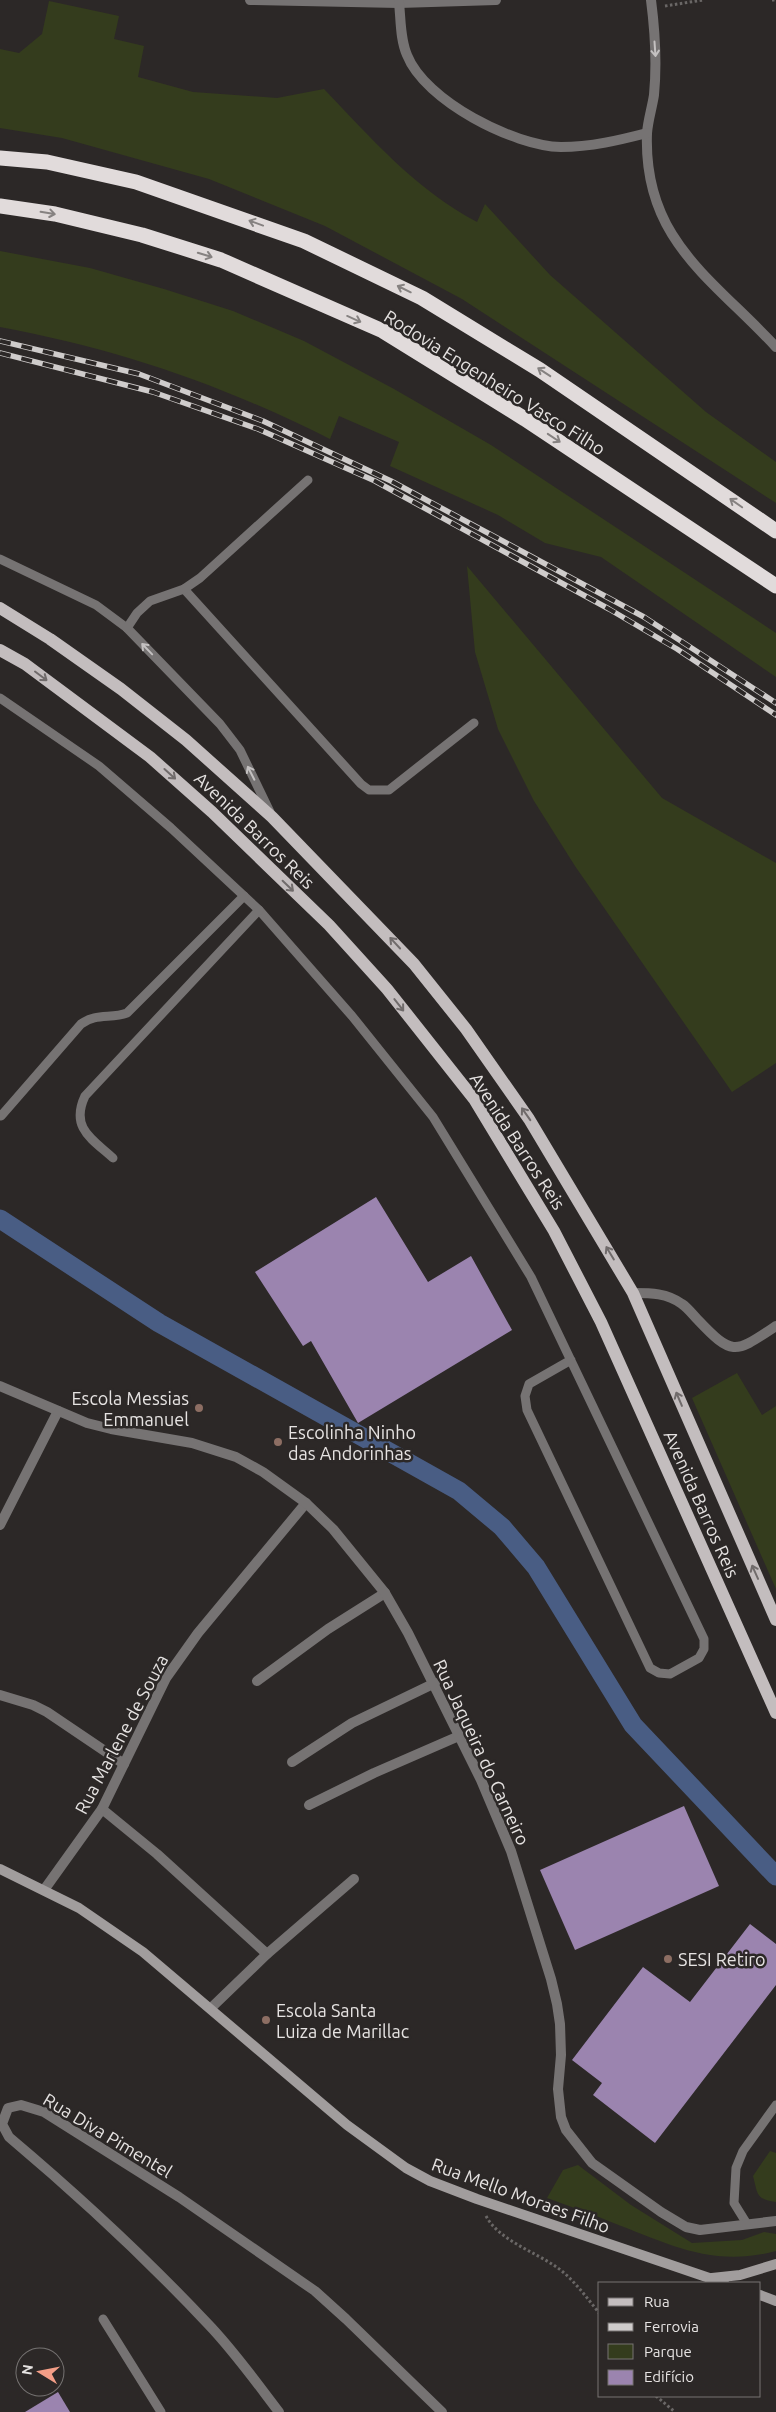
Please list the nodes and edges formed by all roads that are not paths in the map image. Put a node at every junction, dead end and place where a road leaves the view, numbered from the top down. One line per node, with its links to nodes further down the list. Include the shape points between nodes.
1 (250, 0): 3 (street)
2 (496, 0): 3 (street)
3 (399, 3): 5 (street, via 407,57 445,100 478,120 525,140 559,147 615,142)
4 (652, 4): 5 (street, one-way to 5, via 656,67)
5 (647, 133): 8 (street, via 659,208 673,238 701,274)
6 (0, 158): 10 (highway, Rodovia Engenheiro Vasco Filho, one-way to 6, via 540,370 422,298 312,245 222,210 136,182 47,162)
7 (0, 206): 12 (highway, Rodovia Engenheiro Vasco Filho, one-way to 12, via 55,214 221,260 383,331 525,419)
8 (776, 347)
9 (308, 480): 13 (lane)
10 (776, 531)
11 (0, 559): 15 (lane, via 96,605)
12 (776, 586)
13 (184, 589): 15 (lane, via 150,601); 18 (lane, via 369,790 389,790)
14 (0, 608): 19 (main road, Avenida Barros Reis, via 50,638 121,689 186,740)
15 (127, 628): 19 (lane, one-way to 15, via 240,750 220,724)
16 (0, 650): 36 (main road, Avenida Barros Reis, one-way to 36, via 25,664 150,757 212,812 328,925 374,975 474,1099 554,1231 601,1322)
17 (0, 698): 20 (lane, via 99,766)
18 (474, 723)
19 (272, 817): 24 (main road, Avenida Barros Reis, one-way to 19, via 529,1118 466,1029 414,964)
20 (244, 896): 21 (lane); 22 (lane, via 127,1014 116,1018 97,1016 81,1024)
21 (259, 910): 23 (lane, via 85,1096 79,1108 79,1120 84,1131); 26 (lane, via 352,1016 433,1117 531,1277)
22 (1, 1116)
23 (113, 1158)
24 (633, 1293): 25 (street, via 664,1295 682,1304 715,1339 726,1345 745,1346); 32 (main road, Avenida Barros Reis, one-way to 24)
25 (776, 1326)
26 (571, 1360): 26 (lane, via 704,1639 704,1649 699,1658 670,1674 650,1668 527,1410 525,1396 528,1384)
27 (0, 1386): 28 (street, Rua Jaqueira do Carneiro)
28 (58, 1411): 29 (street, Rua Jaqueira do Carneiro, via 111,1429 214,1448 263,1472); 30 (street)
29 (306, 1503): 31 (street, Rua Jaqueira do Carneiro, via 333,1529); 39 (street, Rua Marlene de Souza, via 198,1633 166,1678)
30 (0, 1525)
31 (384, 1593): 33 (street); 34 (street, Rua Jaqueira do Carneiro)
32 (775, 1618)
33 (257, 1681)
34 (435, 1683): 37 (street, Rua Jaqueira do Carneiro); 38 (street, via 352,1723)
35 (0, 1695): 39 (street, via 47,1712)
36 (776, 1713)
37 (459, 1736): 40 (street); 49 (street, Rua Jaqueira do Carneiro, via 511,1851 551,1979 560,2024 558,2089 566,2130 592,2162 673,2220 693,2230)
38 (292, 1762)
39 (124, 1764): 41 (street, Rua Marlene de Souza)
40 (309, 1805)
41 (102, 1808): 44 (street, Rua Marlene de Souza); 45 (street)
42 (0, 1869): 44 (main road, Rua Mello Moraes Filho)
43 (354, 1879): 45 (street)
44 (44, 1890): 46 (main road, Rua Mello Moraes Filho, via 79,1908 143,1952)
45 (267, 1954): 46 (street)
46 (211, 2008): 51 (main road, Rua Mello Moraes Filho, via 376,2148 430,2181)
47 (776, 2105): 49 (lane, via 743,2151 736,2168 734,2204)
48 (776, 2221): 49 (street, Rua Jaqueira do Carneiro)
49 (747, 2224)
50 (776, 2264): 51 (main road, Rua Mello Moraes Filho, via 740,2275)
51 (708, 2278): 52 (main road, Rua Mello Moraes Filho)
52 (721, 2282)
53 (761, 2295): 54 (main road)
54 (776, 2301)
55 (103, 2319): 56 (lane)
56 (161, 2412)
57 (280, 2412): 58 (street, Rua Diva Pimentel, via 209,2325 143,2258 9,2137 2,2124 8,2108 13,2105 31,2106 52,2116 252,2246 314,2291)
58 (442, 2412)

